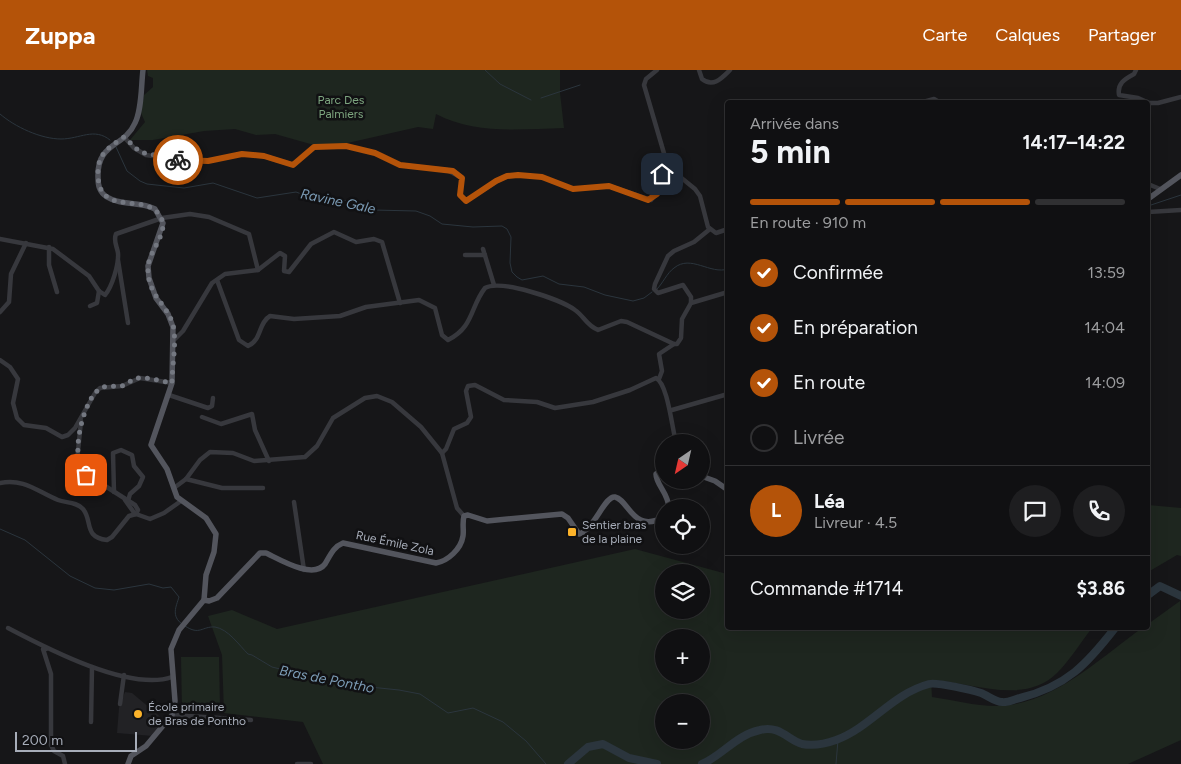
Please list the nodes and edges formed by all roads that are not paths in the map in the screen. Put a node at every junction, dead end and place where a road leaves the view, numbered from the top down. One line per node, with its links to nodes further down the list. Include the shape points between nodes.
1 (143, 70): 9 (main road, via 137,119)
2 (657, 70): 10 (street, via 644,85)
3 (699, 70): 4 (street, via 702,78 712,82 717,82)
4 (730, 70)
5 (1136, 70): 7 (street, via 1122,81 1119,95)
6 (1181, 97): 8 (street)
7 (1142, 100)
8 (1150, 103)
9 (124, 137): 10 (street, via 140,152 186,161 208,161 242,154 264,156 293,165 314,147 346,146 375,153 400,165 453,171 462,178 460,195 466,201 496,181 518,175 542,177 573,189 609,186 648,200 657,194 663,171); 17 (main road, via 107,148 99,160 100,188 113,200 151,207)
10 (668, 166): 18 (street, via 695,188)
11 (1181, 175): 13 (main road)
12 (1150, 185): 13 (street)
13 (1160, 190): 14 (main road)
14 (1150, 198)
15 (1181, 210): 16 (street)
16 (1150, 212)
17 (162, 218): 26 (street, via 116,234); 27 (street, via 196,214 246,231); 39 (main road, via 163,228 150,257 149,278 156,298 171,320)
18 (710, 229): 19 (street, via 716,232); 34 (street, via 668,256 655,284 654,289 658,293 683,285)
19 (725, 230)
20 (0, 239): 21 (street)
21 (26, 243): 22 (street); 36 (street, via 11,274 10,300)
22 (49, 247): 30 (street, via 89,276); 31 (street, via 49,265)
23 (484, 249): 25 (street)
24 (466, 255): 25 (street)
25 (485, 255): 29 (street)
26 (118, 259): 30 (street, via 108,291 105,295); 38 (street)
27 (258, 270): 28 (street, via 229,273); 33 (street, via 282,253 285,256 284,270 289,272 311,244 334,232 356,242 377,239 384,244)
28 (217, 280): 33 (street, via 239,340 248,346 257,340 263,322 270,316 294,319 340,316 366,307); 39 (street, via 210,285 193,316)
29 (494, 285): 33 (street, via 485,288 469,322 448,340 442,335 438,313 430,304 419,300); 40 (street, via 537,293 571,307 586,324 598,330 621,321 627,322)
30 (99, 291): 35 (street, via 98,303)
31 (57, 292)
32 (725, 293): 34 (street)
33 (400, 303)
34 (692, 303): 40 (street, via 682,320 681,338)
35 (90, 306)
36 (2, 307): 37 (street)
37 (0, 312)
38 (128, 323)
39 (174, 340): 43 (main road)
40 (674, 344): 42 (street, via 659,354 662,371)
41 (0, 360): 49 (street, via 18,379 13,408 24,425 46,428 64,437)
42 (659, 380): 47 (street); 51 (street, via 656,378 593,402 555,408 526,400 504,400 475,385 468,386 471,417 454,429)
43 (172, 383): 44 (main road); 49 (street, via 140,378 122,386 104,386 95,393)
44 (169, 395): 46 (street, via 208,408 212,406); 56 (main road, via 151,442)
45 (725, 395): 47 (street)
46 (213, 398)
47 (672, 410): 50 (street)
48 (202, 416): 52 (street, via 221,424 252,414 255,430)
49 (81, 420): 59 (street, via 78,466 82,472)
50 (675, 434)
51 (442, 453): 52 (street, via 421,427 392,402 377,396 366,398 334,418 309,455); 65 (street, via 457,508)
52 (269, 461): 53 (street, via 251,461 228,452 210,452)
53 (186, 479): 56 (street); 57 (street, via 222,488)
54 (710, 479): 58 (main road)
55 (0, 483): 64 (street, via 21,483 79,506 86,514 89,529 103,540 112,537 124,519)
56 (174, 488): 62 (main road)
57 (263, 488)
58 (725, 488)
59 (114, 492): 60 (street); 61 (street, via 113,453 121,450 132,455 134,466 143,476)
60 (122, 498): 61 (street); 64 (street)
61 (128, 501): 64 (street, via 137,508)
62 (181, 501): 64 (street, via 150,519); 68 (main road, via 206,518 216,534 206,574)
63 (294, 502): 67 (street)
64 (136, 514)
65 (464, 516): 66 (main road, via 487,521 562,514 578,534 589,529 605,503 615,497 634,516); 67 (main road, Rue Émile Zola, via 462,540 444,562 424,561 343,543 333,550 318,570)
66 (655, 519)
67 (304, 570): 68 (main road, via 260,553 217,598)
68 (204, 600): 73 (main road, via 179,630 171,649)
69 (8, 628): 70 (street)
70 (48, 649): 71 (street); 78 (street, via 43,649 51,682 50,740 53,749 63,756)
71 (92, 667): 72 (street); 77 (street)
72 (124, 675): 73 (street, via 153,681); 74 (street)
73 (172, 677): 75 (main road, via 175,701)
74 (120, 704)
75 (172, 715): 76 (street); 79 (main road, via 146,746 131,756)
76 (251, 720)
77 (91, 722)
78 (64, 764)
79 (128, 764)
80 (297, 764): 81 (street)
81 (312, 764)

